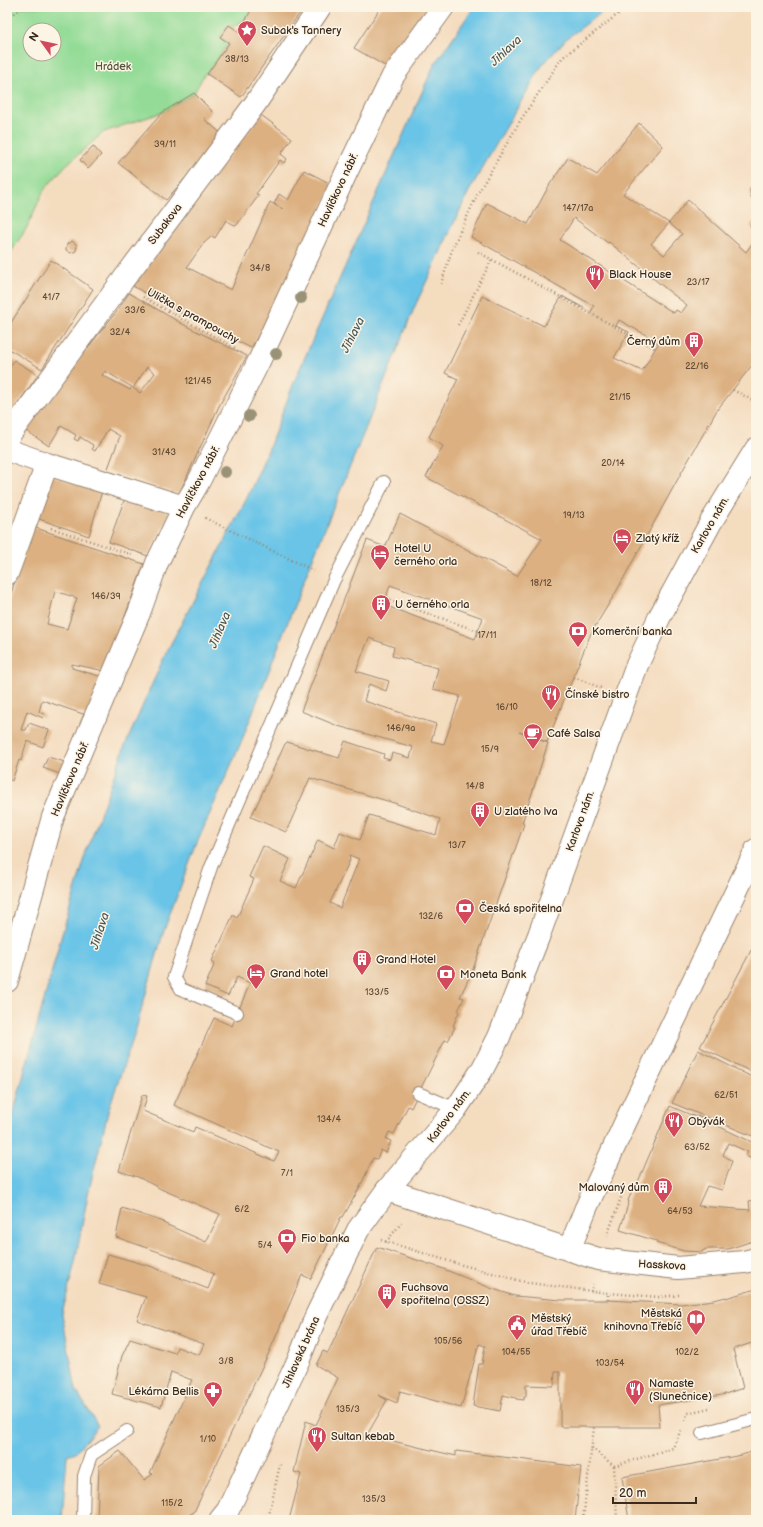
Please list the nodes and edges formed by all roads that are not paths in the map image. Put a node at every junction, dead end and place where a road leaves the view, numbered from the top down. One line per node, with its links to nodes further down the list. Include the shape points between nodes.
1 (320, 7): 3 (street, Subakova, via 255,104)
2 (443, 7): 8 (street, Havlíčkovo nábř., via 392,76 259,361 198,484)
3 (7, 438)
4 (7, 450): 6 (street)
5 (755, 454): 14 (street, Karlovo nám., via 711,522 660,616 637,665 539,935 499,1037 482,1070)
6 (46, 464): 8 (street); 9 (street)
7 (384, 482): 12 (lane, via 334,580 211,866 174,977 181,989)
8 (193, 512): 11 (street, Havlíčkovo nábř., via 157,563 139,613 53,817)
9 (7, 574)
10 (756, 850): 16 (street, via 626,1121 586,1208)
11 (7, 981)
12 (237, 1013)
13 (418, 1093): 14 (lane)
14 (456, 1109): 15 (street, Karlovo nám.)
15 (387, 1190): 16 (street); 21 (street, Jihlavská brána, via 358,1230 316,1316 299,1359)
16 (570, 1250): 17 (street, Hasskova, via 598,1259 678,1268)
17 (756, 1259)
18 (756, 1418): 20 (lane)
19 (127, 1431): 22 (lane, via 91,1455 84,1476)
20 (702, 1433)
21 (225, 1518)
22 (83, 1520)

